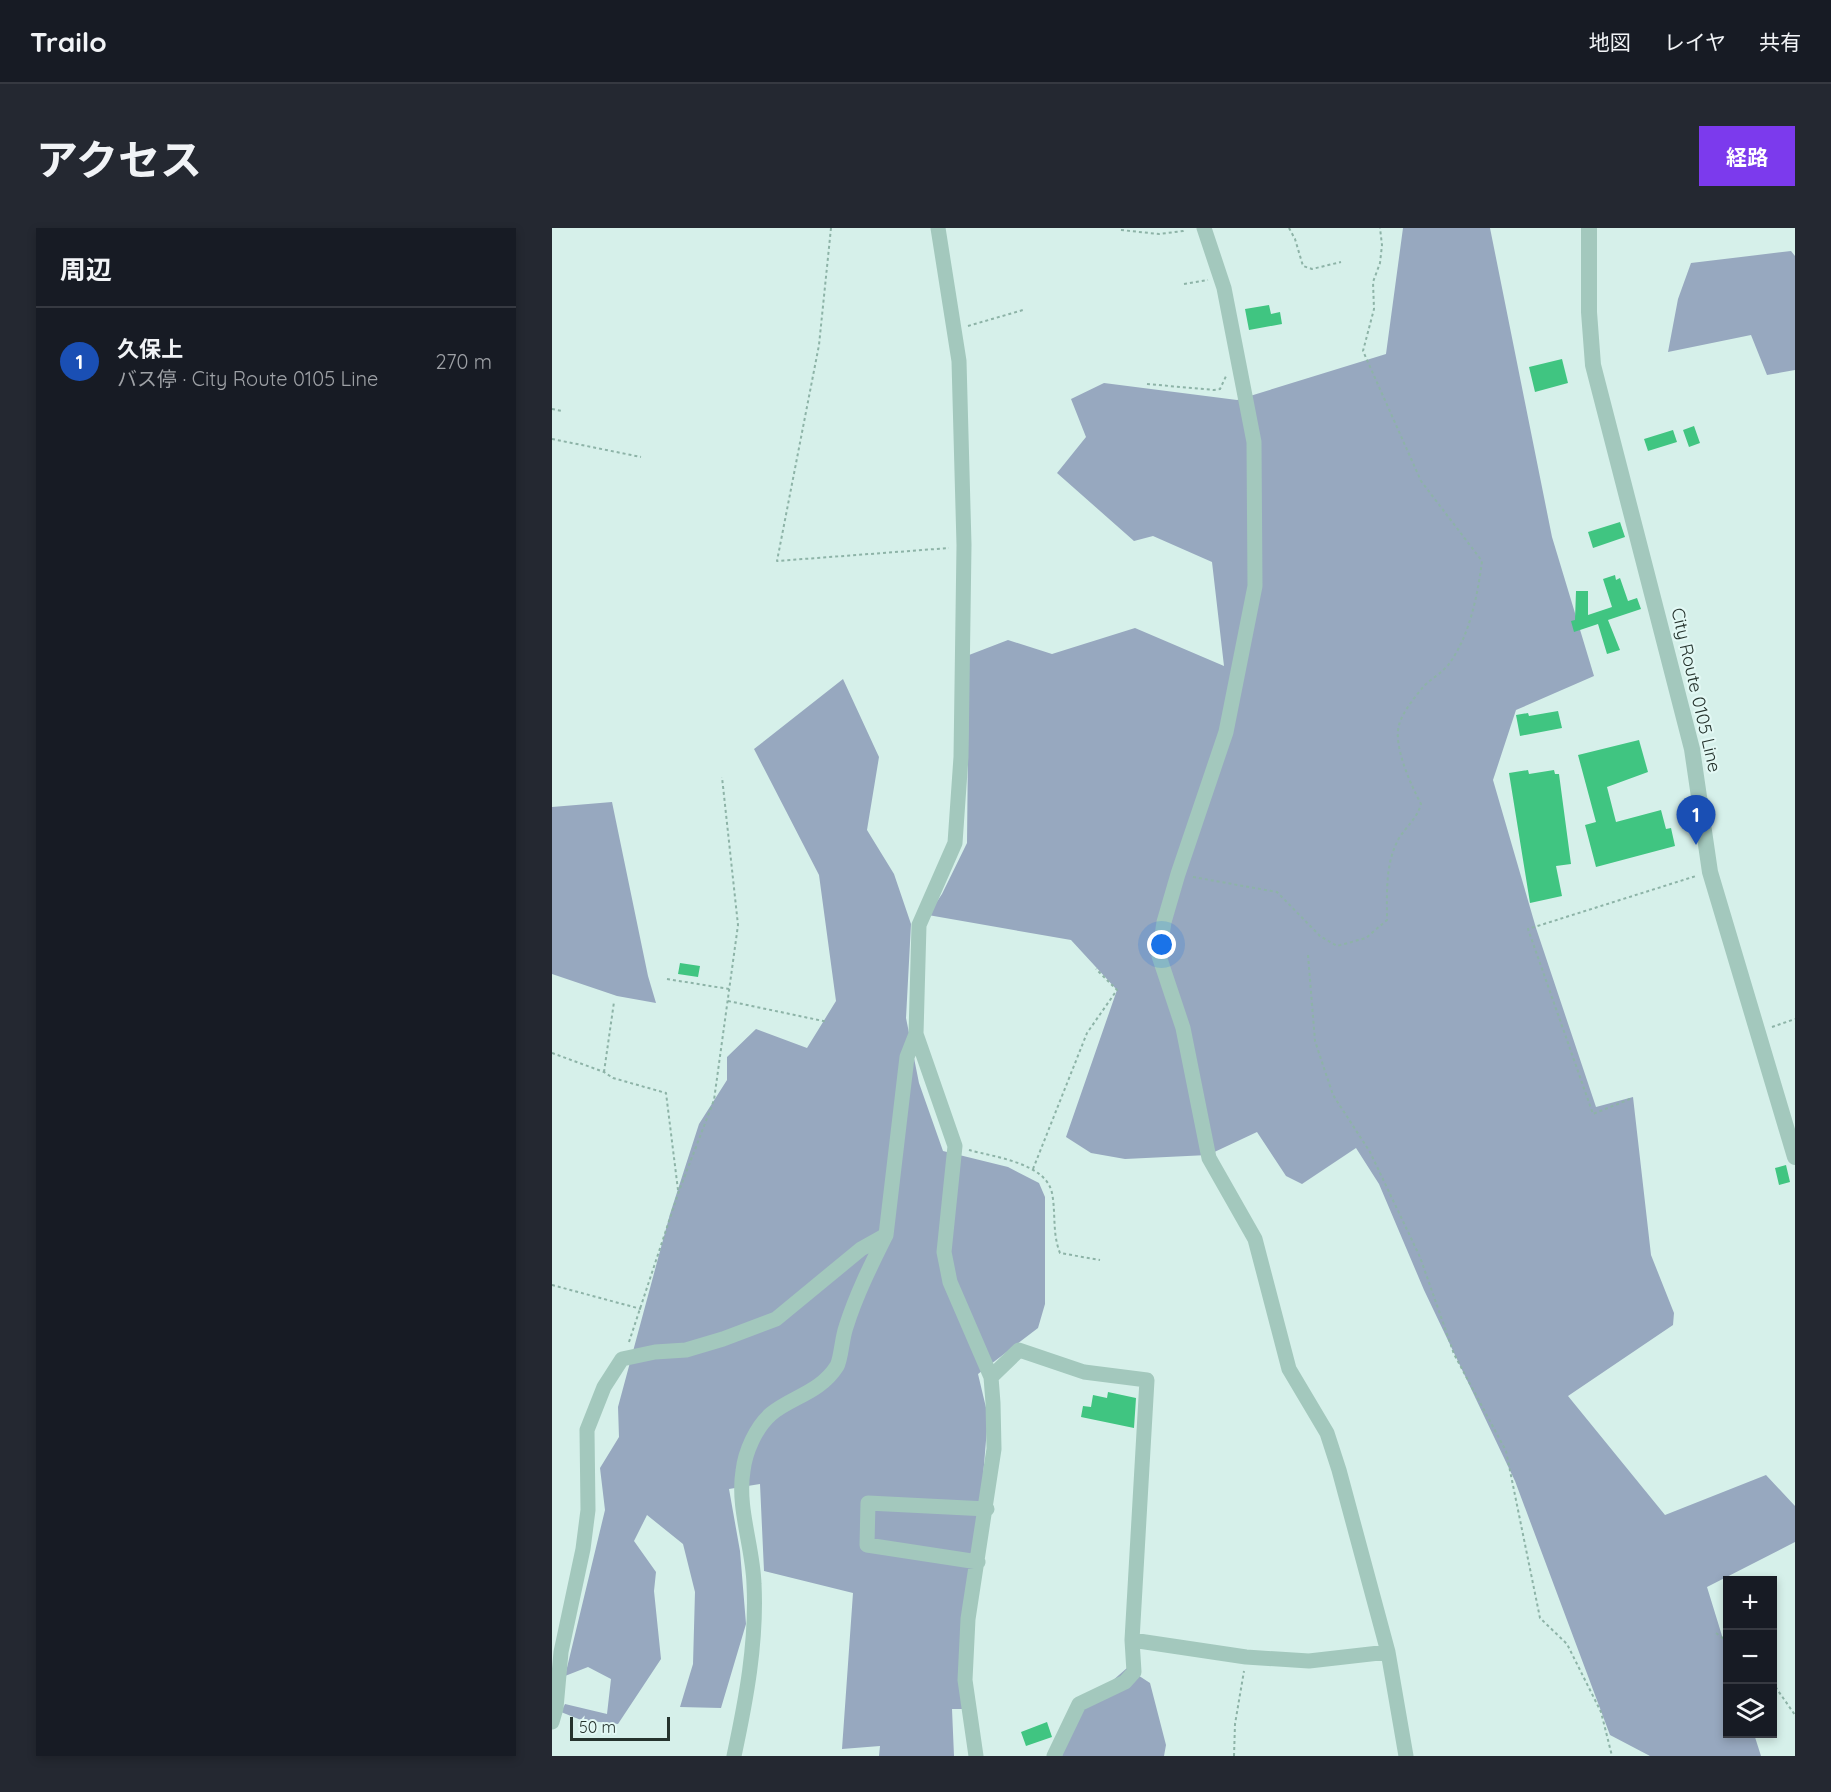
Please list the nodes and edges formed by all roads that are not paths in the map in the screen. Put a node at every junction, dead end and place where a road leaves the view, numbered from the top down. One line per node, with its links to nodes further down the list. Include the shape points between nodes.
1 (938, 228): 4 (street, via 958,361 964,545 961,757 955,843 919,925)
2 (1204, 228): 11 (street, via 1221,279 1254,442 1255,586 1226,732 1178,874 1164,922 1160,956 1183,1028 1209,1158 1255,1239 1289,1369 1327,1433)
3 (1589, 228): 5 (street, City Route 0105 Line, via 1593,365 1692,749 1710,872)
4 (916, 1034): 6 (street, via 907,1057); 7 (street, via 955,1146 944,1252 950,1282)
5 (1795, 1156)
6 (886, 1235): 12 (street, via 861,1249 776,1319 686,1350 622,1359 604,1387 587,1430 588,1510); 13 (street, via 853,1305 840,1342 838,1365 825,1381 771,1414 750,1444 742,1471 754,1583 754,1626)
7 (991, 1377): 8 (street, via 994,1449); 10 (street, via 1019,1350 1084,1372 1147,1380)
8 (987, 1509): 9 (street); 9 (street, via 868,1503 867,1545)
9 (978, 1562): 14 (street, via 968,1619 965,1680)
10 (1132, 1640): 11 (street, via 1246,1657 1309,1661); 15 (street, via 1134,1672 1125,1682 1080,1704)
11 (1388, 1652): 16 (street)
12 (552, 1722)
13 (734, 1756)
14 (976, 1756)
15 (1054, 1756)
16 (1406, 1756)

